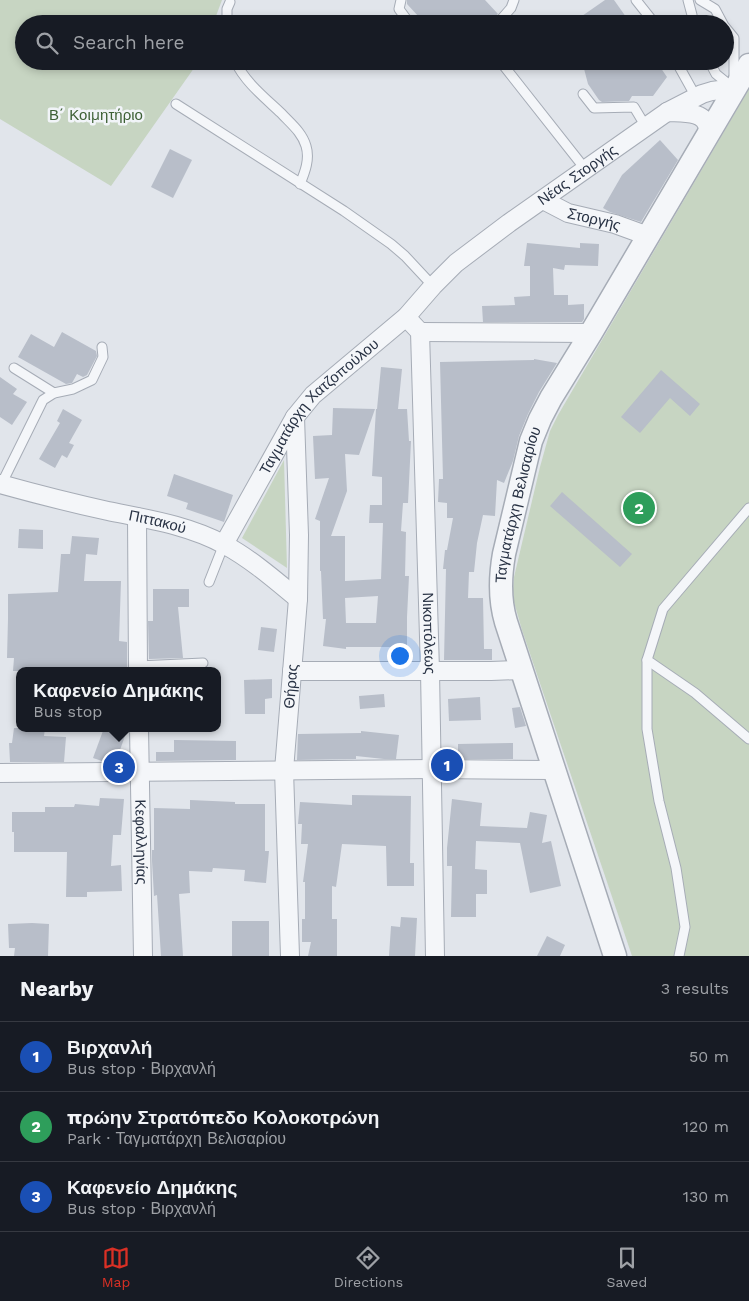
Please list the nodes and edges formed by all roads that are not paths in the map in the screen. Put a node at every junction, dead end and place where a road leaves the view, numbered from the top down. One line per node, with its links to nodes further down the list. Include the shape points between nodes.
1 (401, 0): 8 (lane, via 399,9)
2 (514, 0): 9 (lane)
3 (636, 0): 10 (lane)
4 (688, 0): 11 (lane)
5 (700, 0): 12 (lane, via 715,9)
6 (230, 2): 7 (lane)
7 (227, 15)
8 (403, 15)
9 (505, 15)
10 (648, 15)
11 (692, 15)
12 (718, 15)
13 (734, 38): 19 (lane)
14 (749, 65): 19 (street, Ταγματάρχη Βελισαρίου)
15 (240, 70): 27 (lane, via 303,138 307,161)
16 (507, 70): 26 (lane)
17 (681, 70): 21 (lane)
18 (714, 70): 19 (lane)
19 (735, 88): 21 (street, Νέας Στοργής); 25 (street, Ταγματάρχη Βελισαρίου)
20 (583, 94): 24 (lane, via 594,108 634,107)
21 (696, 97): 23 (street, Νέας Στοργής)
22 (176, 104): 27 (lane)
23 (668, 112): 24 (street, Νέας Στοργής); 25 (street, via 698,115 708,130)
24 (646, 127): 26 (street, Νέας Στοργής)
25 (704, 140): 29 (street, Ταγματάρχη Βελισαρίου)
26 (586, 170): 28 (street, Νέας Στοργής)
27 (300, 184): 30 (lane, via 391,244)
28 (543, 200): 29 (street, Στοργής, via 568,212); 30 (street, Νέας Στοργής, via 474,249)
29 (648, 236): 33 (street, Ταγματάρχη Βελισαρίου)
30 (433, 286): 31 (street, Ταγματάρχη Χατζοπούλου)
31 (406, 317): 32 (street); 37 (street, Ταγματάρχη Χατζοπούλου, via 313,395)
32 (420, 332): 33 (street); 48 (street, Νικοπόλεως)
33 (591, 333): 49 (street, Ταγματάρχη Βελισαρίου, via 535,430 504,554 501,602)
34 (102, 347): 36 (lane, via 102,357 92,380)
35 (14, 368): 36 (lane)
36 (54, 393): 38 (lane, via 43,400)
37 (295, 417): 41 (street, Ταγματάρχη Χατζοπούλου); 43 (street, Θήρας)
38 (0, 485): 40 (street, Πιττακού)
39 (749, 508): 44 (lane, via 663,609)
40 (137, 517): 41 (street, Πιττακού, via 181,527); 46 (street)
41 (224, 544): 42 (lane); 43 (street, Πιττακού, via 258,566)
42 (209, 582)
43 (298, 599): 50 (street, Θήρας)
44 (647, 660): 52 (lane, via 694,693); 62 (lane, via 647,729 685,927)
45 (203, 663): 47 (lane)
46 (138, 667)
47 (151, 667)
48 (430, 670): 49 (street); 50 (street); 53 (street, Νικοπόλεως)
49 (521, 670): 55 (street, Ταγματάρχη Βελισαρίου)
50 (292, 671): 54 (street, Θήρας)
51 (138, 732): 56 (street, Κεφαλληνίας)
52 (749, 739)
53 (432, 769): 54 (street); 55 (street); 60 (street, Νικοπόλεως)
54 (284, 770): 56 (street); 59 (street, Θήρας)
55 (553, 770): 61 (street, Ταγματάρχη Βελισαρίου)
56 (139, 772): 57 (street); 58 (street, Κεφαλληνίας)
57 (0, 773)
58 (143, 956)
59 (290, 956)
60 (435, 956)
61 (615, 956)
62 (679, 956)

